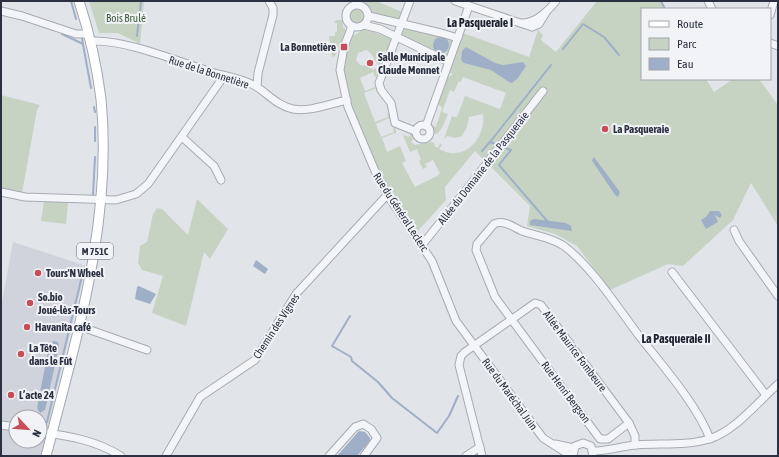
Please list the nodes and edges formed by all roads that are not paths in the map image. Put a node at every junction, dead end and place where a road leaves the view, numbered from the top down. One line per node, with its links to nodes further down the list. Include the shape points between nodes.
1 (79, 1): 15 (main road, M 751C)
2 (269, 1): 20 (street, via 273,15 258,73)
3 (410, 1): 12 (street)
4 (556, 1): 8 (street, via 528,27)
5 (774, 1): 10 (street)
6 (463, 3): 8 (street); 17 (street)
7 (349, 4): 11 (street, via 361,5 366,9); 14 (street, via 346,17)
8 (478, 5)
9 (1, 11): 15 (street, Rue de la Bonnetière)
10 (771, 11)
11 (368, 16): 12 (street); 13 (street)
12 (402, 24): 16 (street); 17 (street)
13 (364, 25): 14 (street); 16 (street, via 380,29)
14 (352, 26): 22 (street, Rue du Général Leclerc, via 340,65)
15 (89, 38): 19 (street, Rue de la Bonnetière, via 136,49); 29 (main road, M 751C, via 101,107 103,153)
16 (397, 38): 18 (street); 24 (street, via 378,84 391,103 395,123)
17 (458, 38): 18 (street)
18 (449, 62): 23 (street)
19 (224, 76): 20 (street, Rue de la Bonnetière); 25 (street)
20 (257, 87): 22 (street, Rue de la Bonnetière, via 275,102 292,109 306,110)
21 (543, 91): 31 (street, Allée du Domaine de la Pasqueraie)
22 (347, 100): 28 (street, Rue du Général Leclerc, via 361,141)
23 (426, 126): 24 (street, via 420,126); 24 (street, via 430,132 426,139 419,139)
24 (415, 131)
25 (182, 137): 26 (street, via 214,166); 29 (street, via 141,192 122,199)
26 (221, 180)
27 (1, 192): 29 (street, via 25,197)
28 (388, 194): 31 (street, Rue du Général Leclerc); 51 (street, Chemin des Vignes, via 296,294 255,360 200,397)
29 (100, 200): 35 (main road, M 751C, via 94,258)
30 (734, 230): 33 (street, via 738,240)
31 (422, 244): 36 (street, Rue du Général Leclerc, via 435,267 454,318)
32 (672, 272): 39 (street)
33 (778, 296)
34 (511, 319): 36 (street, Allée Maurice Fombeure); 40 (street, Allée Maurice Fombeure, via 532,304 537,303 541,306); 40 (street, Rue Henri Bergson, via 600,439 608,439); 43 (street, via 492,293 476,254 477,244 496,223 504,223 558,242 583,263 705,425)
35 (79, 326): 37 (street); 42 (main road, M 751C)
36 (474, 346): 44 (street, Rue du Maréchal Juin); 46 (street, Allée Maurice Fombeure, via 463,354 459,365)
37 (147, 350)
38 (778, 384): 39 (street)
39 (766, 395): 43 (street, via 738,421)
40 (629, 423): 45 (street, Allée Maurice Fombeure, via 636,436)
41 (48, 433): 42 (street)
42 (52, 433): 49 (main road, M 751C); 50 (street, via 80,437)
43 (710, 439): 45 (street)
44 (547, 442): 47 (street); 56 (street, Rue du Maréchal Juin)
45 (635, 445): 48 (street)
46 (480, 447): 54 (street); 55 (street, Allée Maurice Fombeure)
47 (574, 448): 48 (street, via 580,443 585,443 591,446); 56 (street)
48 (593, 454)
49 (46, 456)
50 (121, 456)
51 (166, 456)
52 (329, 456): 53 (street, via 355,427 363,424 376,434 377,438)
53 (364, 456)
54 (466, 456)
55 (482, 456)
56 (572, 456)

